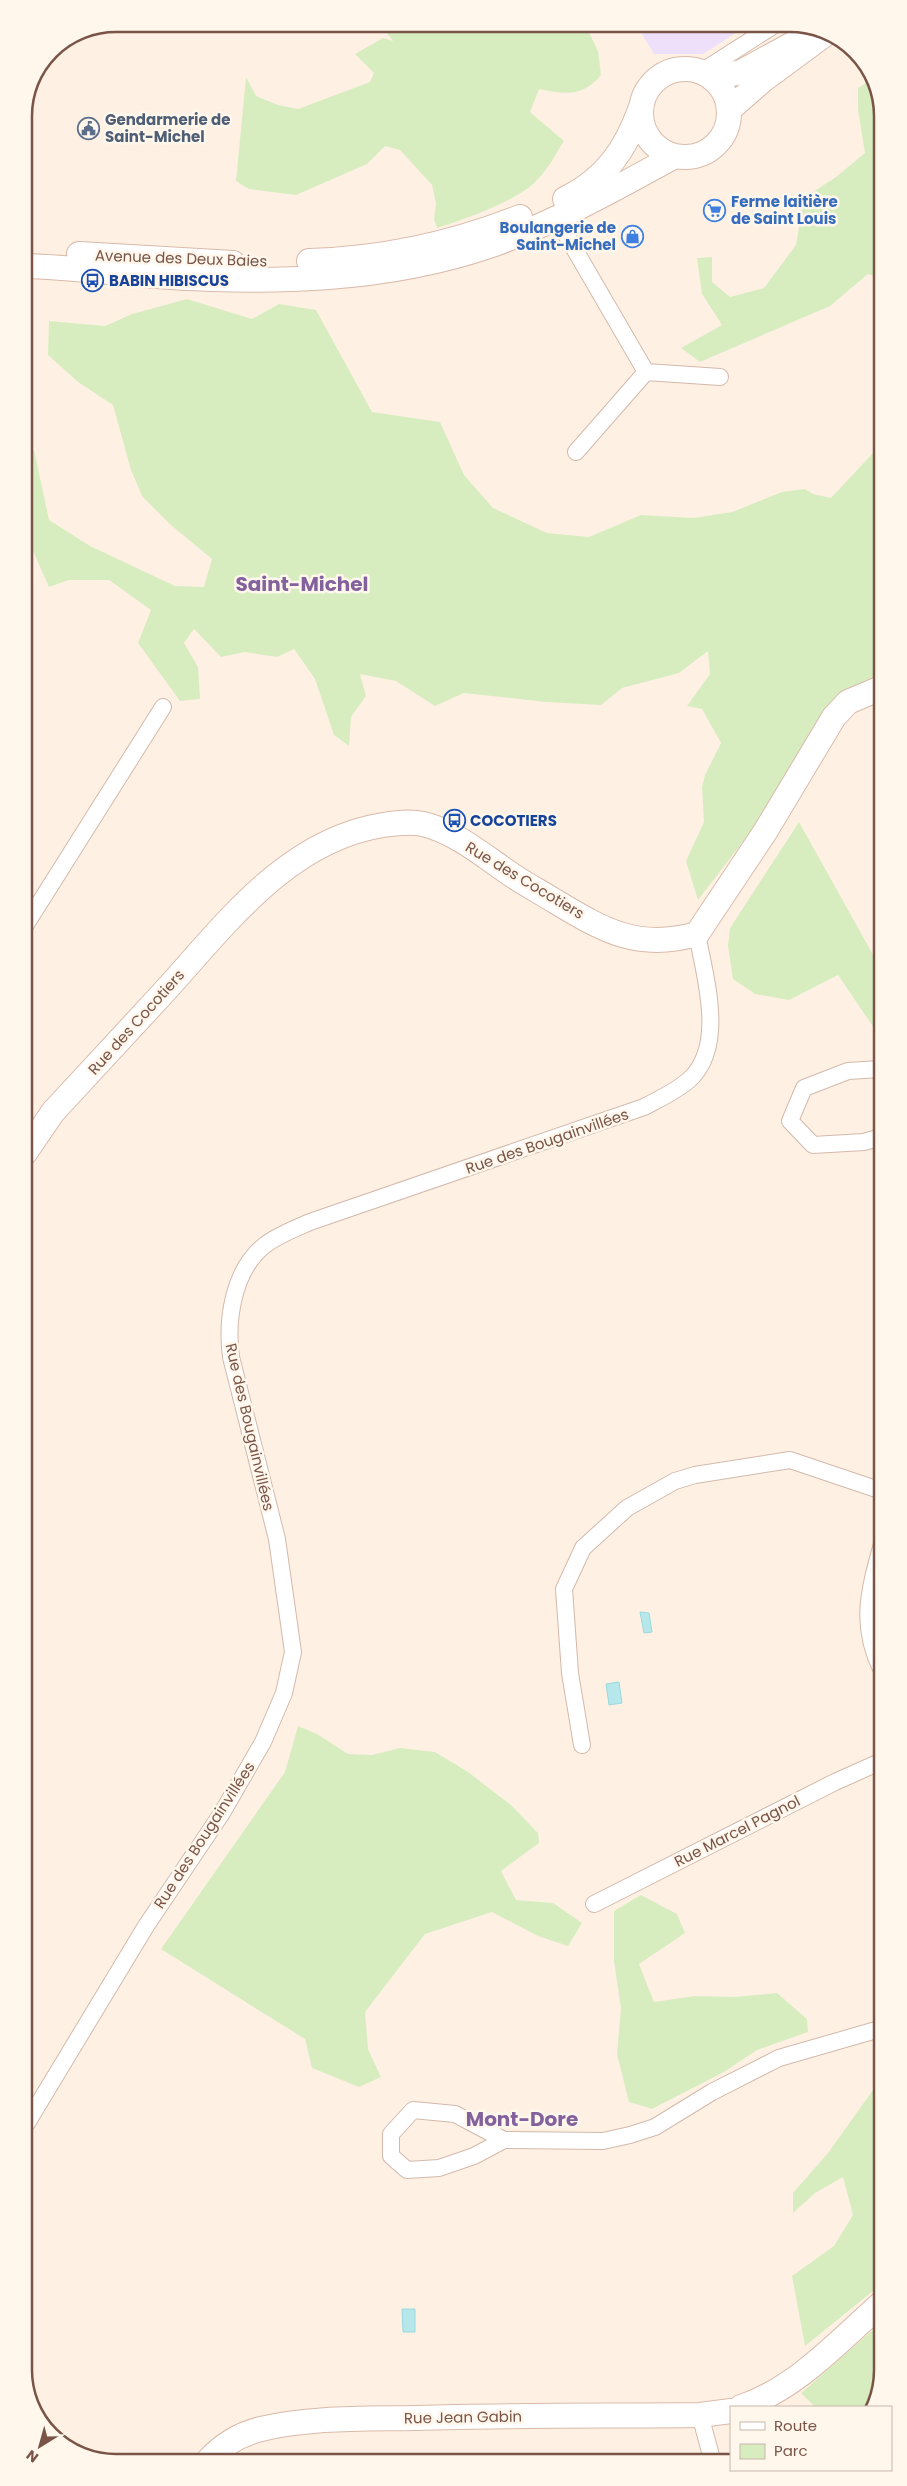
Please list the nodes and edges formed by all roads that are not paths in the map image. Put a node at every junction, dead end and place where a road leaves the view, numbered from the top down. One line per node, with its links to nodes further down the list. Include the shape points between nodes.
1 (764, 33): 4 (street)
2 (810, 35): 4 (main road, Avenue des Deux Baies, via 741,72)
3 (821, 38): 6 (main road, via 763,80)
4 (707, 75): 5 (main road, Avenue des Deux Baies, via 687,68 663,75 645,94); 6 (main road, via 727,98)
5 (642, 107): 7 (main road, via 642,120 653,143); 9 (main road, Avenue des Deux Baies, via 619,156 586,187 498,226 432,244 340,260 240,264)
6 (730, 109): 7 (main road, Avenue des Deux Baies, via 729,124 714,147 702,154)
7 (675, 156): 8 (main road, Avenue des Deux Baies)
8 (556, 219): 10 (main road, Avenue des Deux Baies, via 491,245 452,256 344,276 269,279); 11 (street)
9 (33, 252)
10 (33, 267)
11 (646, 372): 12 (street); 13 (street)
12 (720, 377)
13 (576, 452)
14 (874, 691): 17 (main road, via 848,702 834,717 765,832)
15 (164, 707): 16 (street)
16 (33, 914)
17 (697, 934): 20 (main road, Rue des Cocotiers, via 658,941 623,936 538,892 448,833 422,824 396,823 353,830 318,847 260,888 53,1112); 28 (street, Rue des Bougainvillées, via 710,1006 708,1043 699,1069 682,1086 644,1108 284,1233 264,1246 243,1273 231,1312 229,1340 277,1539 293,1652 284,1694 263,1742 222,1813 146,1926)
18 (874, 1070): 19 (street, via 848,1072 804,1088 790,1121 813,1145)
19 (874, 1139)
20 (33, 1140)
21 (874, 1488): 24 (street, via 790,1460 688,1477 627,1508 584,1548 564,1589 570,1673)
22 (874, 1573): 23 (street, via 868,1625)
23 (874, 1654)
24 (582, 1746)
25 (874, 1765): 26 (street, Rue Marcel Pagnol)
26 (594, 1904)
27 (874, 2031): 29 (street, via 779,2058 712,2092 655,2127 603,2141)
28 (32, 2115)
29 (504, 2140): 29 (street, via 455,2114 413,2110 391,2134 391,2156 407,2170 438,2168 474,2156)
30 (874, 2310): 31 (main road, via 783,2386)
31 (744, 2406)
32 (730, 2411): 33 (main road, Rue Jean Gabin)
33 (700, 2415): 34 (main road, Rue Jean Gabin, via 306,2422 261,2429 227,2443); 35 (street)
34 (216, 2453)
35 (710, 2454)

